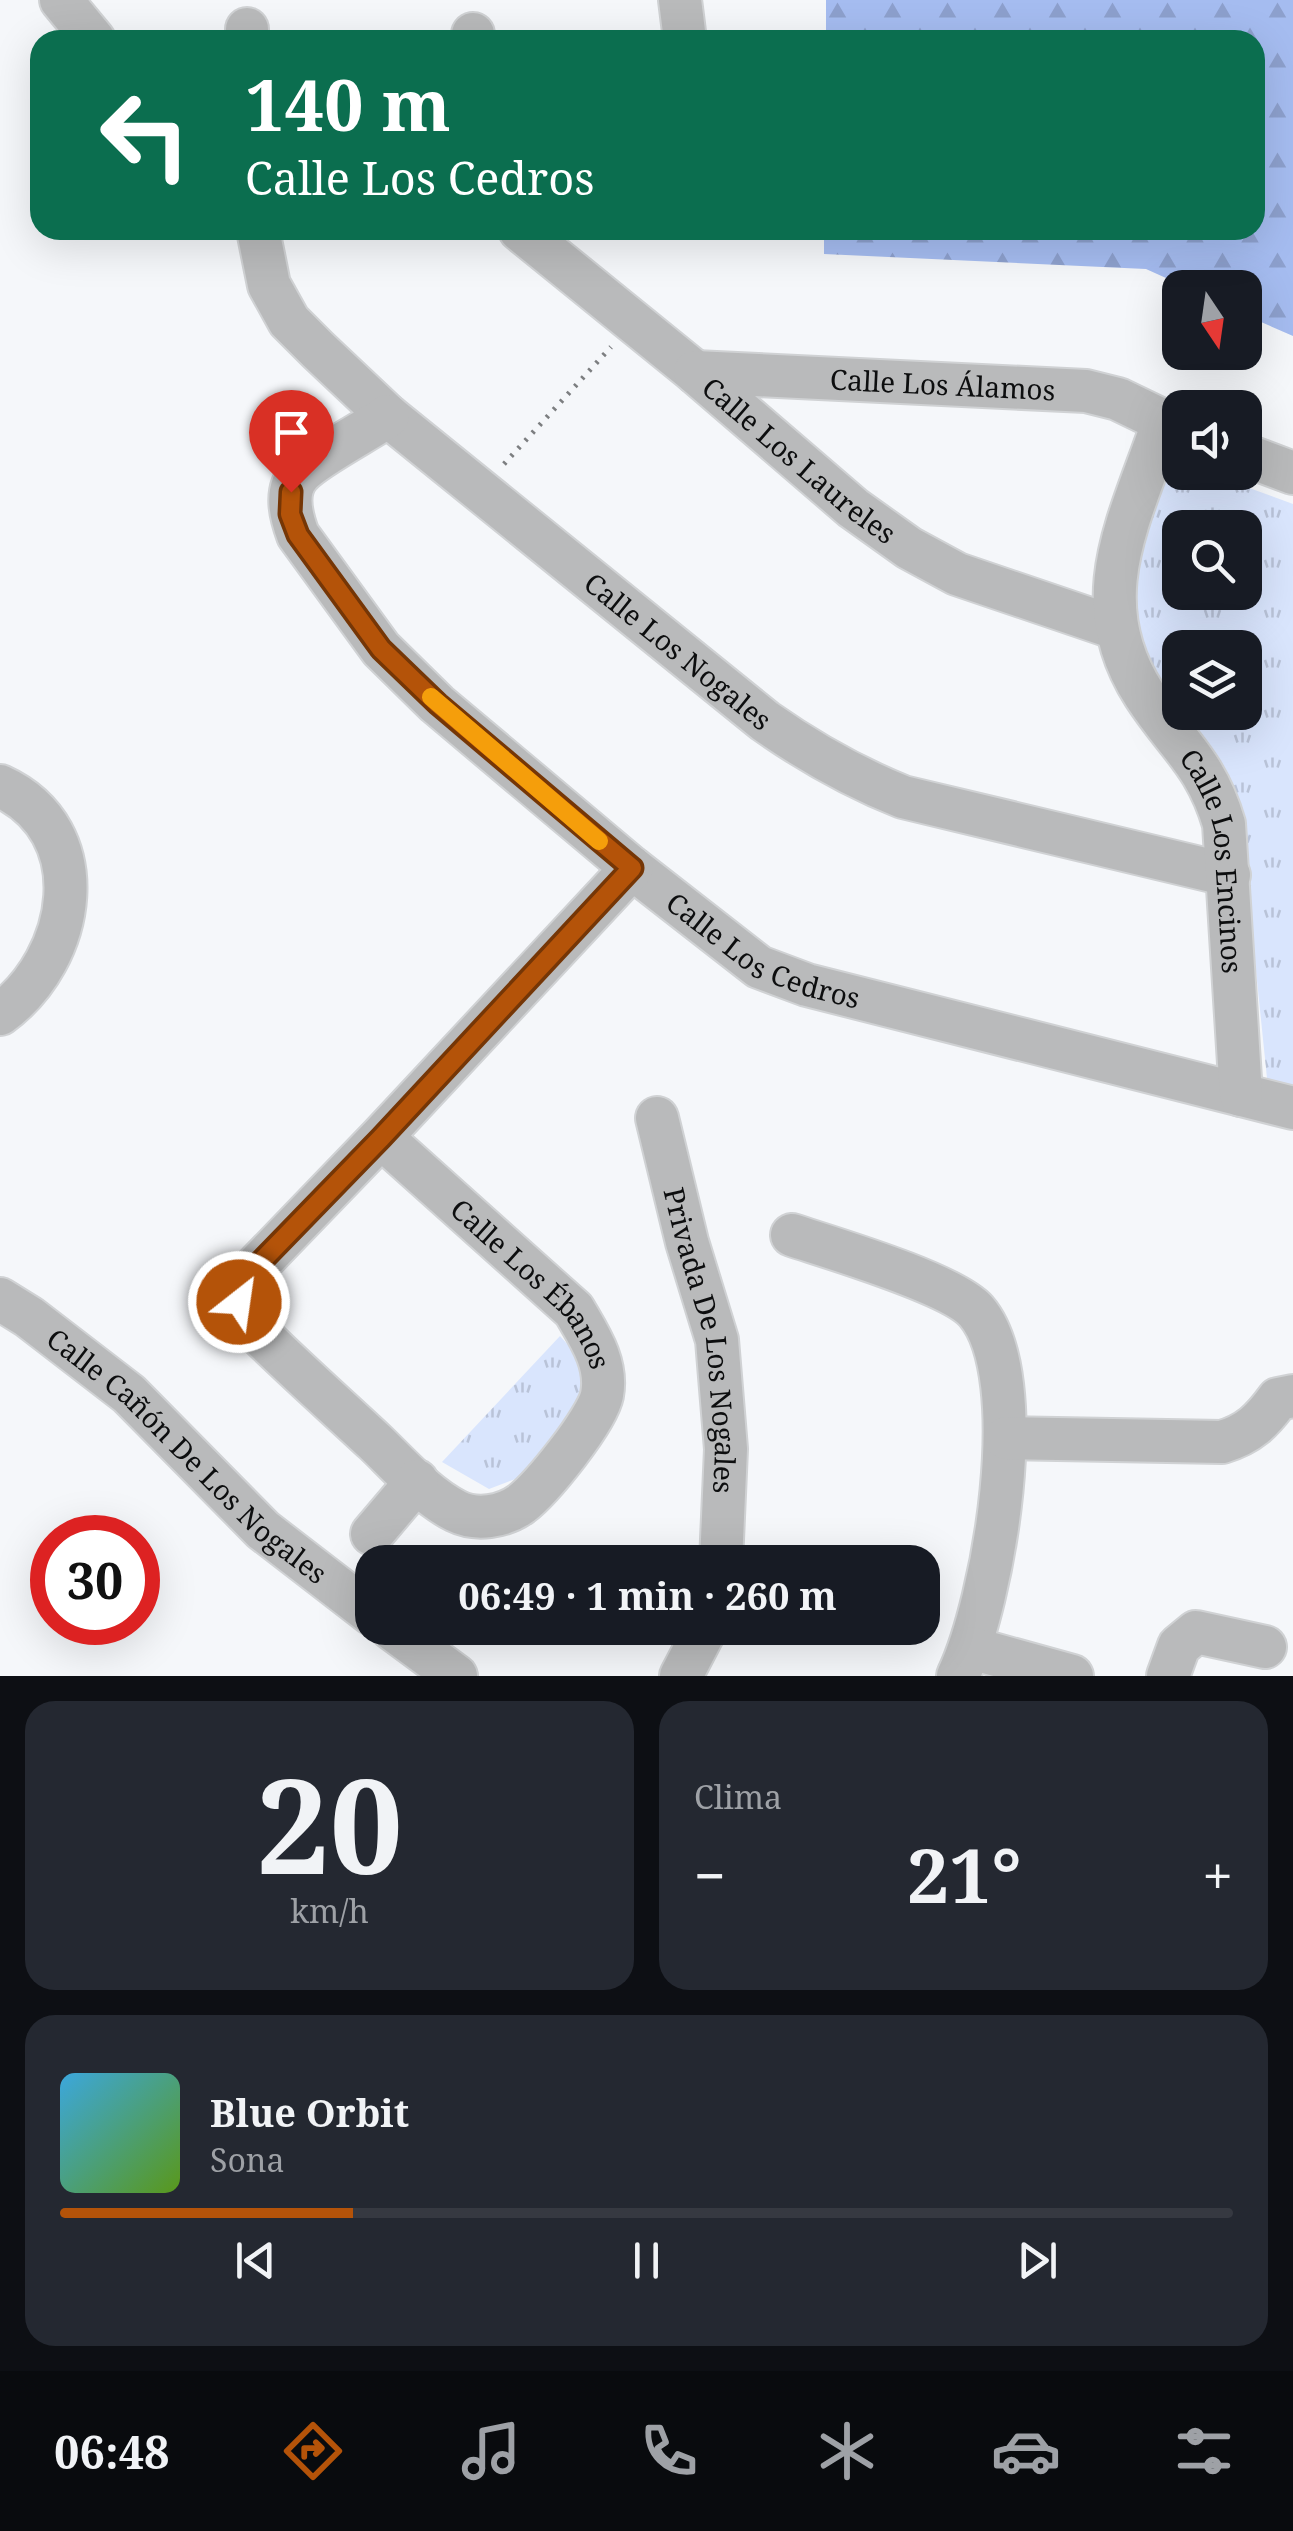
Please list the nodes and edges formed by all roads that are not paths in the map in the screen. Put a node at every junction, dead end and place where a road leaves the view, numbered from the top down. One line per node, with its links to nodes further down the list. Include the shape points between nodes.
1 (61, 0): 3 (street)
2 (680, 0): 4 (street)
3 (86, 30)
4 (684, 30)
5 (260, 240): 8 (street, Calle Los Nogales, via 270,284 290,321)
6 (532, 240): 7 (street, Calle Los Laureles)
7 (696, 372): 9 (street, Calle Los Álamos, via 1086,391); 13 (street, Calle Los Laureles, via 909,548 956,574)
8 (388, 416): 15 (street, Calle Los Cedros, via 300,474 290,514 298,535 381,649); 16 (street, Calle Los Nogales, via 765,721 855,778 903,797)
9 (1162, 421)
10 (1162, 448): 13 (street, Calle Los Encinos, via 1117,558)
11 (1262, 462): 12 (street)
12 (1293, 474)
13 (1116, 628): 16 (street, Calle Los Encinos, via 1144,694 1214,791)
14 (0, 786): 17 (street, via 37,812 58,844 66,910 32,983)
15 (632, 868): 18 (street, Calle Los Cedros, via 759,967 806,985); 21 (street)
16 (1229, 876): 18 (street, Calle Los Encinos)
17 (0, 1014)
18 (1241, 1095): 19 (street, Calle Los Cedros)
19 (1293, 1108)
20 (657, 1118): 28 (street, Privada De Los Nogales, via 718,1340 726,1449)
21 (381, 1138): 26 (street, via 248,1275 240,1312); 26 (street, Calle Los Ébanos, via 574,1310 603,1370 593,1420 522,1503 476,1518)
22 (792, 1235): 25 (street, via 956,1296 975,1310 1000,1370)
23 (0, 1299): 29 (street, Calle Cañón De Los Nogales, via 128,1394 263,1530)
24 (1293, 1396): 25 (street, via 1278,1399 1242,1436 1222,1442)
25 (1006, 1438): 33 (street, via 980,1620)
26 (417, 1481): 27 (street)
27 (372, 1534)
28 (723, 1545)
29 (355, 1601)
30 (413, 1645): 34 (street)
31 (697, 1645): 35 (street)
32 (1265, 1647): 37 (street, via 1196,1632 1179,1646)
33 (964, 1662): 36 (street)
34 (456, 1676)
35 (681, 1676)
36 (1072, 1676)
37 (1168, 1676)

